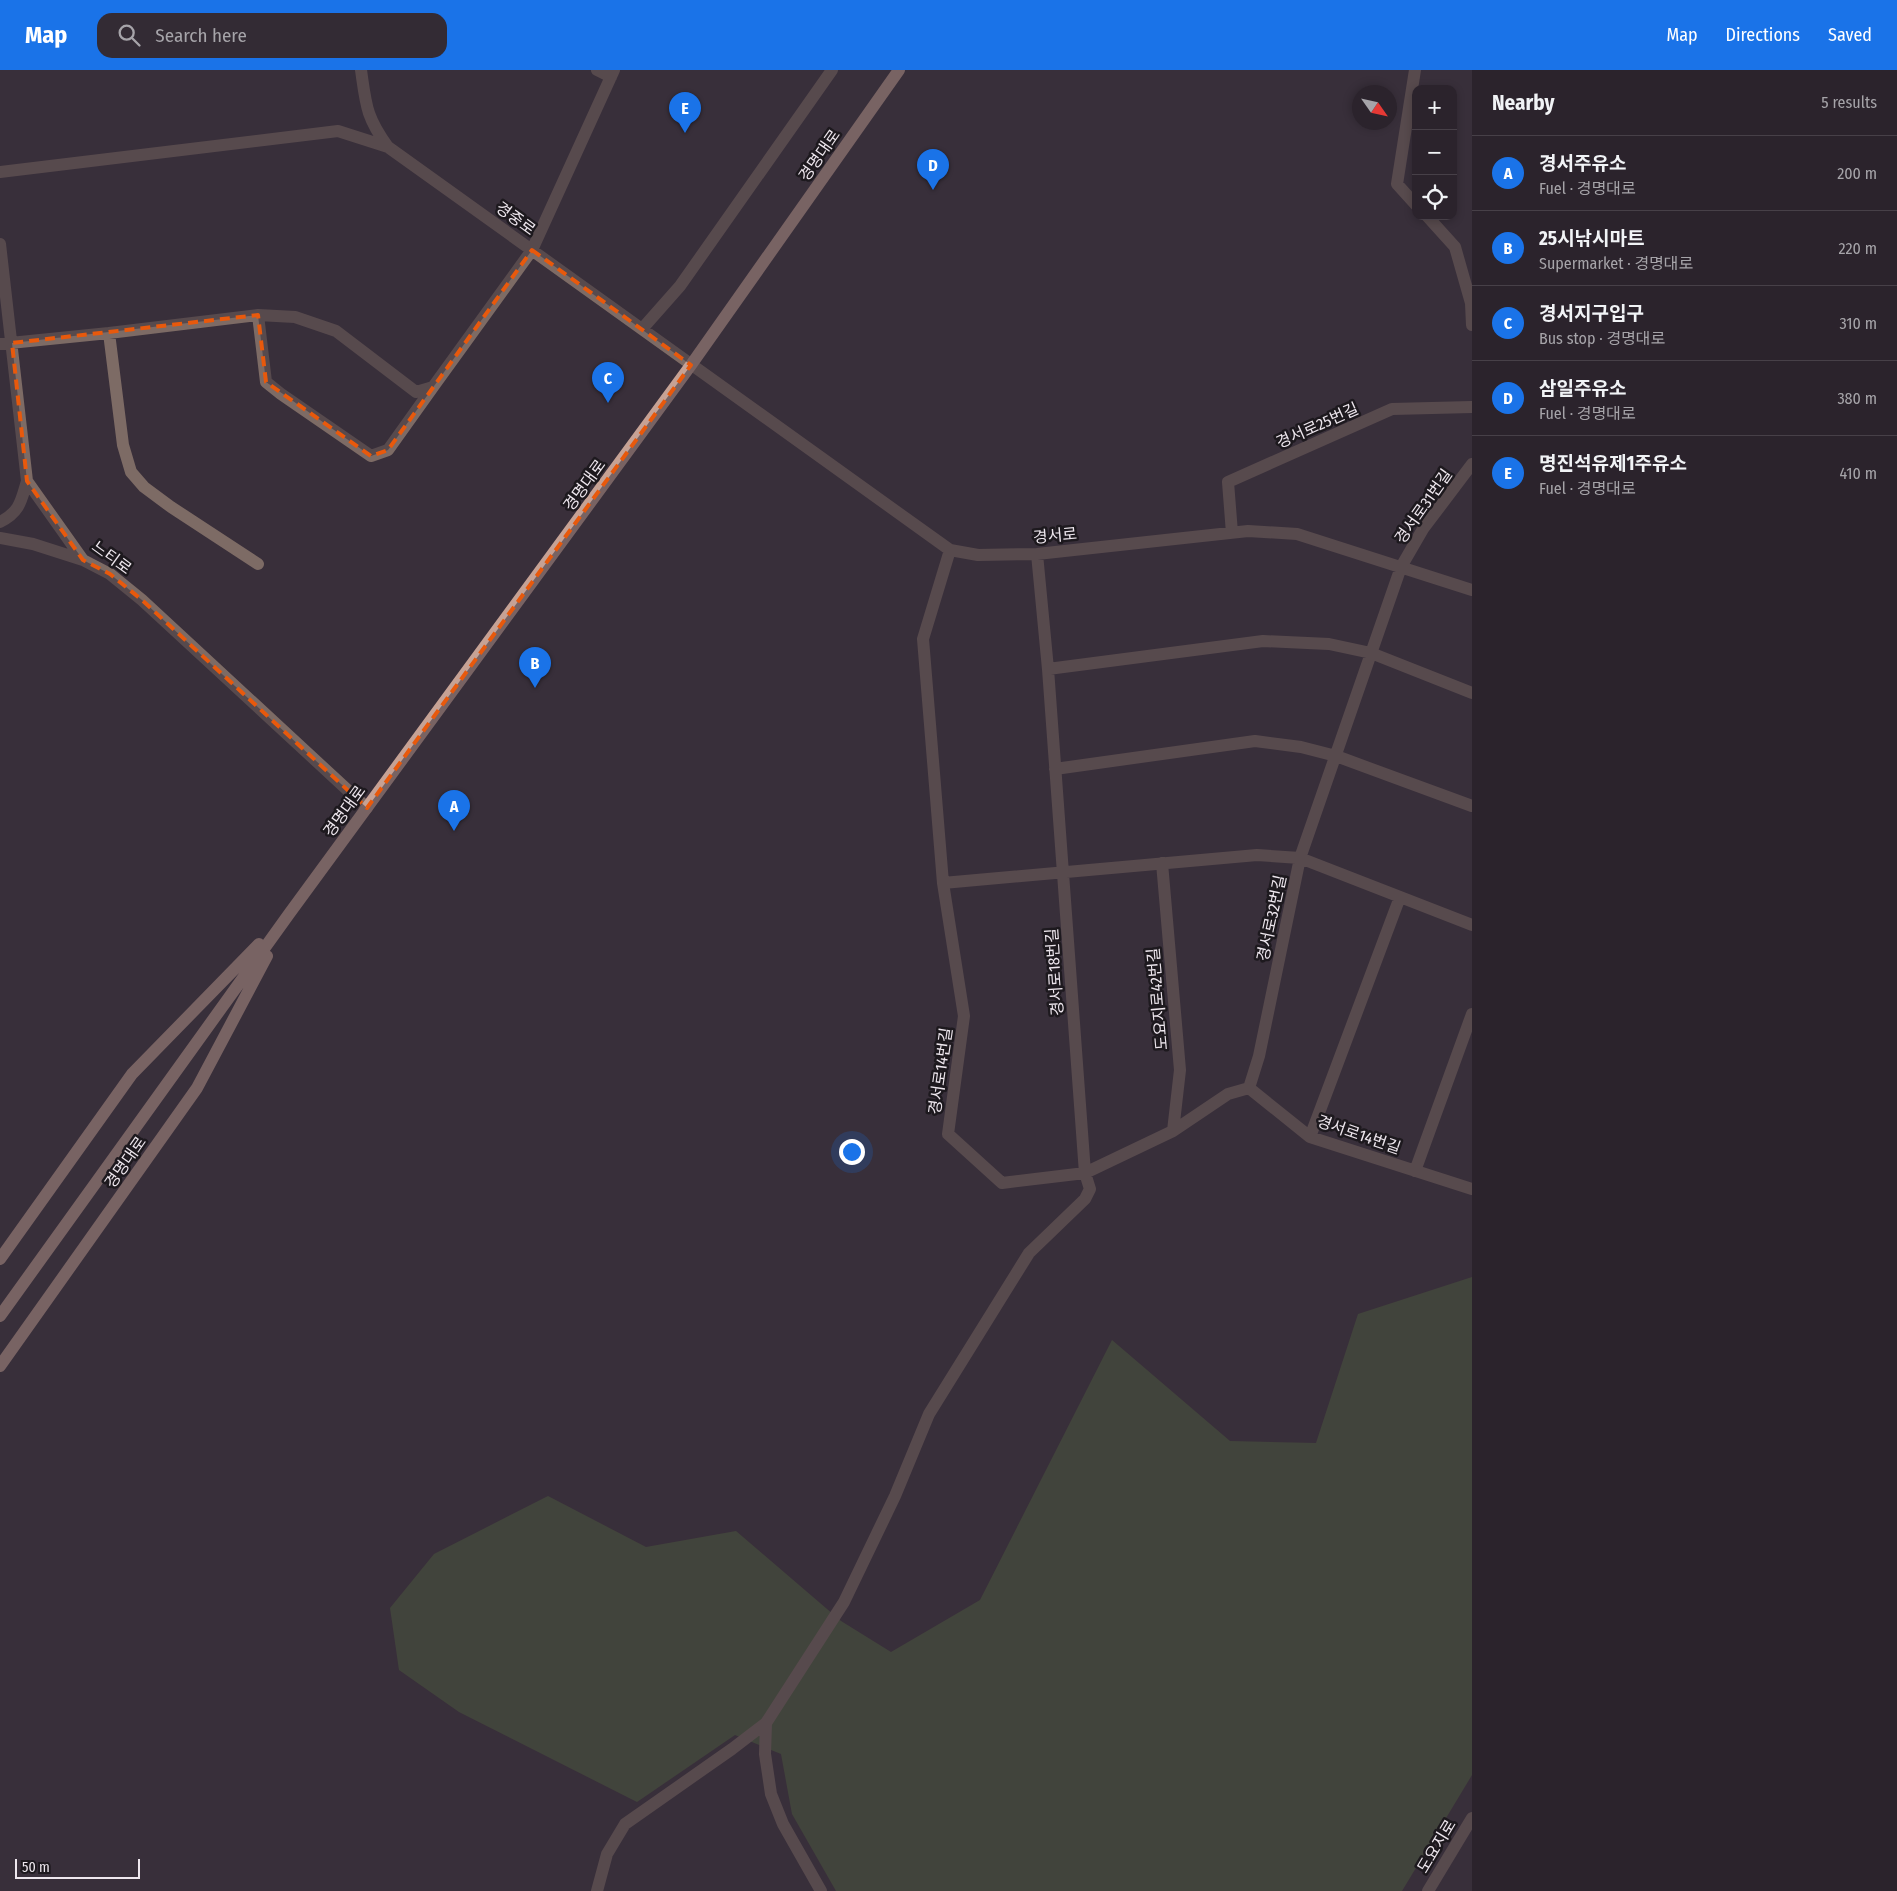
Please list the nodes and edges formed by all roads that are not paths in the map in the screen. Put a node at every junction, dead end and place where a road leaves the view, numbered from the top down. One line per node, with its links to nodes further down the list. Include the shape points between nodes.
1 (361, 70): 7 (street, 경중로, via 366,107 374,128)
2 (597, 70): 6 (street)
3 (832, 70): 15 (street, via 680,286)
4 (898, 70): 18 (main road, 경명대로)
5 (1415, 70): 9 (street, via 1397,184)
6 (613, 73): 12 (street)
7 (388, 146): 8 (street, via 338,131); 12 (street, 경중로)
8 (0, 172)
9 (1412, 201)
10 (1430, 220): 14 (street, via 1455,247 1471,303)
11 (0, 244): 17 (street, 느티로)
12 (532, 250): 15 (street, 경중로); 19 (street)
13 (258, 315): 16 (street); 19 (street, via 295,317 336,331 416,392); 19 (street, via 266,382 371,456 388,450)
14 (1472, 325)
15 (642, 329): 18 (street, 경중로)
16 (108, 333): 17 (street); 29 (street, via 123,445 131,472 144,487)
17 (6, 344): 22 (street, 느티로)
18 (691, 365): 26 (street, 경서로); 38 (main road, 경명대로)
19 (433, 386)
20 (1472, 406): 24 (street, 경서로25번길, via 1392,409 1228,482)
21 (1472, 464): 30 (street, 경서로31번길, via 1423,529)
22 (27, 480): 23 (street, via 20,506); 28 (street, 느티로)
23 (0, 522)
24 (1232, 533): 27 (street, 경서로); 30 (street, 경서로, via 1297,534)
25 (0, 538): 28 (street, via 33,544)
26 (950, 550): 27 (street, 경서로, via 978,555); 42 (street, 경서로14번길, via 924,639)
27 (1037, 554): 33 (street, 경서로18번길)
28 (83, 560): 38 (street, 느티로, via 110,574 142,600)
29 (258, 564)
30 (1401, 567): 31 (street, 경서로); 32 (street, 경서로32번길)
31 (1472, 590)
32 (1371, 653): 33 (street, via 1329,644 1262,641); 34 (street); 35 (street, 경서로32번길)
33 (1048, 669): 36 (street, 경서로18번길)
34 (1472, 694)
35 (1336, 756): 36 (street, via 1255,741); 37 (street); 39 (street, 경서로32번길)
36 (1055, 769): 41 (street, 경서로18번길)
37 (1472, 806)
38 (367, 808): 44 (main road, 경명대로)
39 (1300, 858): 40 (street, via 1257,855); 43 (street); 47 (street, 경서로32번길, via 1259,1056)
40 (1162, 864): 41 (street); 48 (street, 도요지로42번길, via 1180,1070)
41 (1062, 872): 42 (street); 51 (street, 경서로18번길)
42 (943, 883): 51 (street, 경서로14번길, via 964,1016 948,1134 1002,1182)
43 (1400, 897): 45 (street); 49 (street)
44 (289, 914): 53 (main road, 경명대로, via 132,1074); 54 (main road, 경명대로); 55 (main road, 경명대로, via 197,1088)
45 (1472, 925)
46 (1472, 1014): 50 (street)
47 (1249, 1088): 48 (street, 경서로14번길, via 1228,1094); 49 (street, 경서로14번길)
48 (1173, 1131): 51 (street, 경서로14번길)
49 (1310, 1137): 50 (street, 경서로14번길)
50 (1415, 1171): 52 (street, 경서로14번길)
51 (1084, 1173): 56 (street, 경서로18번길, via 1090,1189 1085,1199 1029,1253 929,1414 895,1496 844,1602)
52 (1472, 1189)
53 (0, 1259)
54 (0, 1316)
55 (0, 1366)
56 (766, 1723): 58 (street, via 625,1824 607,1854); 59 (street, via 764,1754 771,1794 783,1824)
57 (1472, 1818): 60 (street, 도요지로)
58 (597, 1891)
59 (821, 1891)
60 (1428, 1891)

